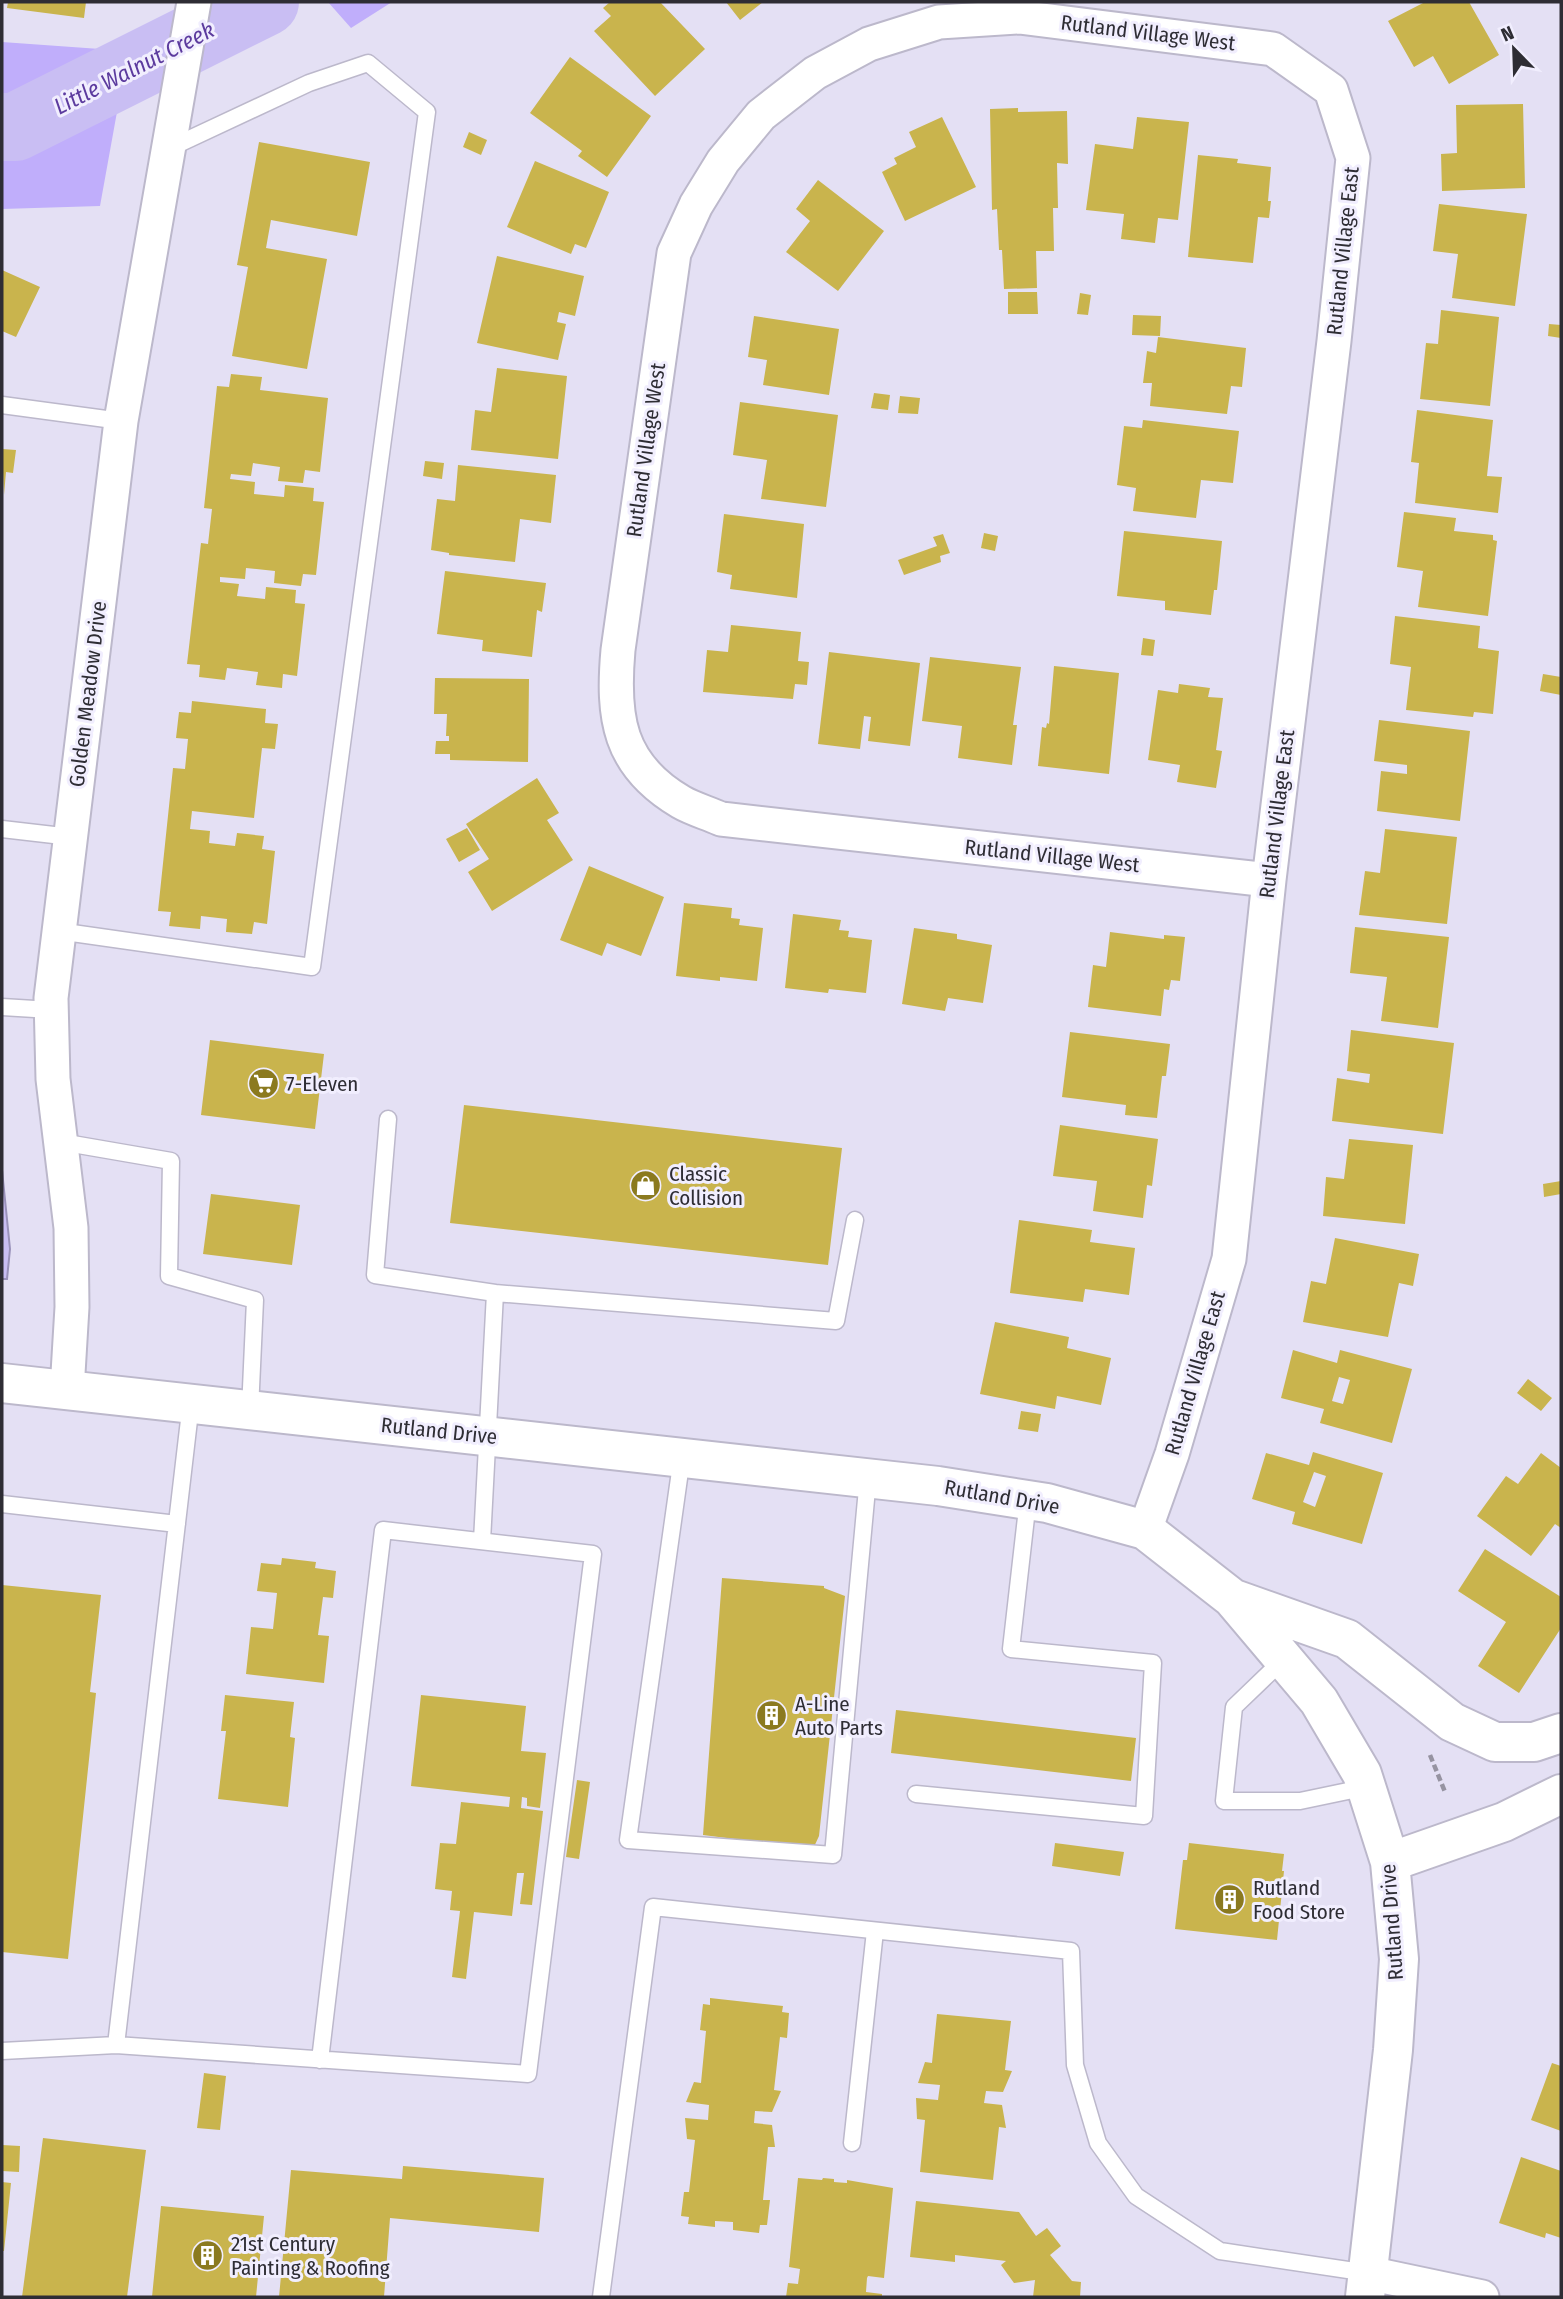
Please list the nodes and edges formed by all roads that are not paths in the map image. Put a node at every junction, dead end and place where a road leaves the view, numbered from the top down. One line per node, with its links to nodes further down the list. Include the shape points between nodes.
1 (194, 2): 3 (street, Golden Meadow Drive)
2 (1331, 90): 8 (street, Rutland Village East, via 1353,158); 8 (street, Rutland Village West, via 1273,48 1019,17 939,22 869,44 814,73 761,115 723,161 674,253 614,691 622,738 644,775 682,803 721,819)
3 (169, 141): 5 (street, Golden Meadow Drive); 9 (lane, via 368,63 427,113 312,967)
4 (2, 405): 5 (lane)
5 (121, 421): 7 (street, Golden Meadow Drive)
6 (2, 829): 7 (lane)
7 (71, 837): 9 (street, Golden Meadow Drive)
8 (1269, 880): 26 (street, Rutland Village East, via 1229,1259)
9 (58, 931): 11 (street, Golden Meadow Drive)
10 (2, 1007): 11 (lane)
11 (51, 1010): 13 (street, Golden Meadow Drive, via 52,1079)
12 (387, 1119): 15 (lane, via 374,1275)
13 (61, 1142): 17 (street, Golden Meadow Drive, via 71,1241); 19 (lane, via 171,1161 169,1276 255,1300)
14 (855, 1220): 15 (lane, via 836,1321)
15 (495, 1293): 20 (lane)
16 (2, 1383): 17 (street, Rutland Drive)
17 (67, 1390): 18 (street, Rutland Drive)
18 (191, 1404): 19 (street, Rutland Drive); 25 (lane)
19 (250, 1410): 20 (street, Rutland Drive)
20 (487, 1436): 21 (street, Rutland Drive); 27 (lane)
21 (682, 1457): 22 (street, Rutland Drive); 22 (lane, via 628,1840 834,1855)
22 (868, 1478): 23 (street, Rutland Drive)
23 (1028, 1500): 26 (street, Rutland Drive); 32 (lane, via 1011,1649 1153,1663 1144,1816)
24 (2, 1504): 25 (lane)
25 (177, 1524): 36 (lane)
26 (1145, 1530): 28 (street, Rutland Drive)
27 (482, 1541): 38 (lane, via 383,1530); 38 (lane, via 593,1554 528,2074)
28 (1232, 1598): 29 (street, Rutland Drive); 30 (street, via 1347,1639 1452,1722 1495,1742 1534,1742)
29 (1284, 1659): 31 (street, Rutland Drive, via 1320,1701); 31 (lane, via 1234,1707 1224,1801 1300,1801)
30 (1561, 1733)
31 (1367, 1787): 34 (street, Rutland Drive)
32 (916, 1794)
33 (1561, 1794): 34 (street, via 1504,1822)
34 (1390, 1861): 40 (street, Rutland Drive, via 1399,1959)
35 (875, 1931): 39 (lane); 40 (lane, via 1071,1951 1075,2065 1098,2143 1136,2196 1220,2251); 41 (lane, via 653,1907)
36 (116, 2045): 37 (lane); 38 (lane)
37 (2, 2051)
38 (320, 2060)
39 (852, 2143)
40 (1367, 2285): 42 (street)
41 (601, 2297)
42 (1482, 2297)

